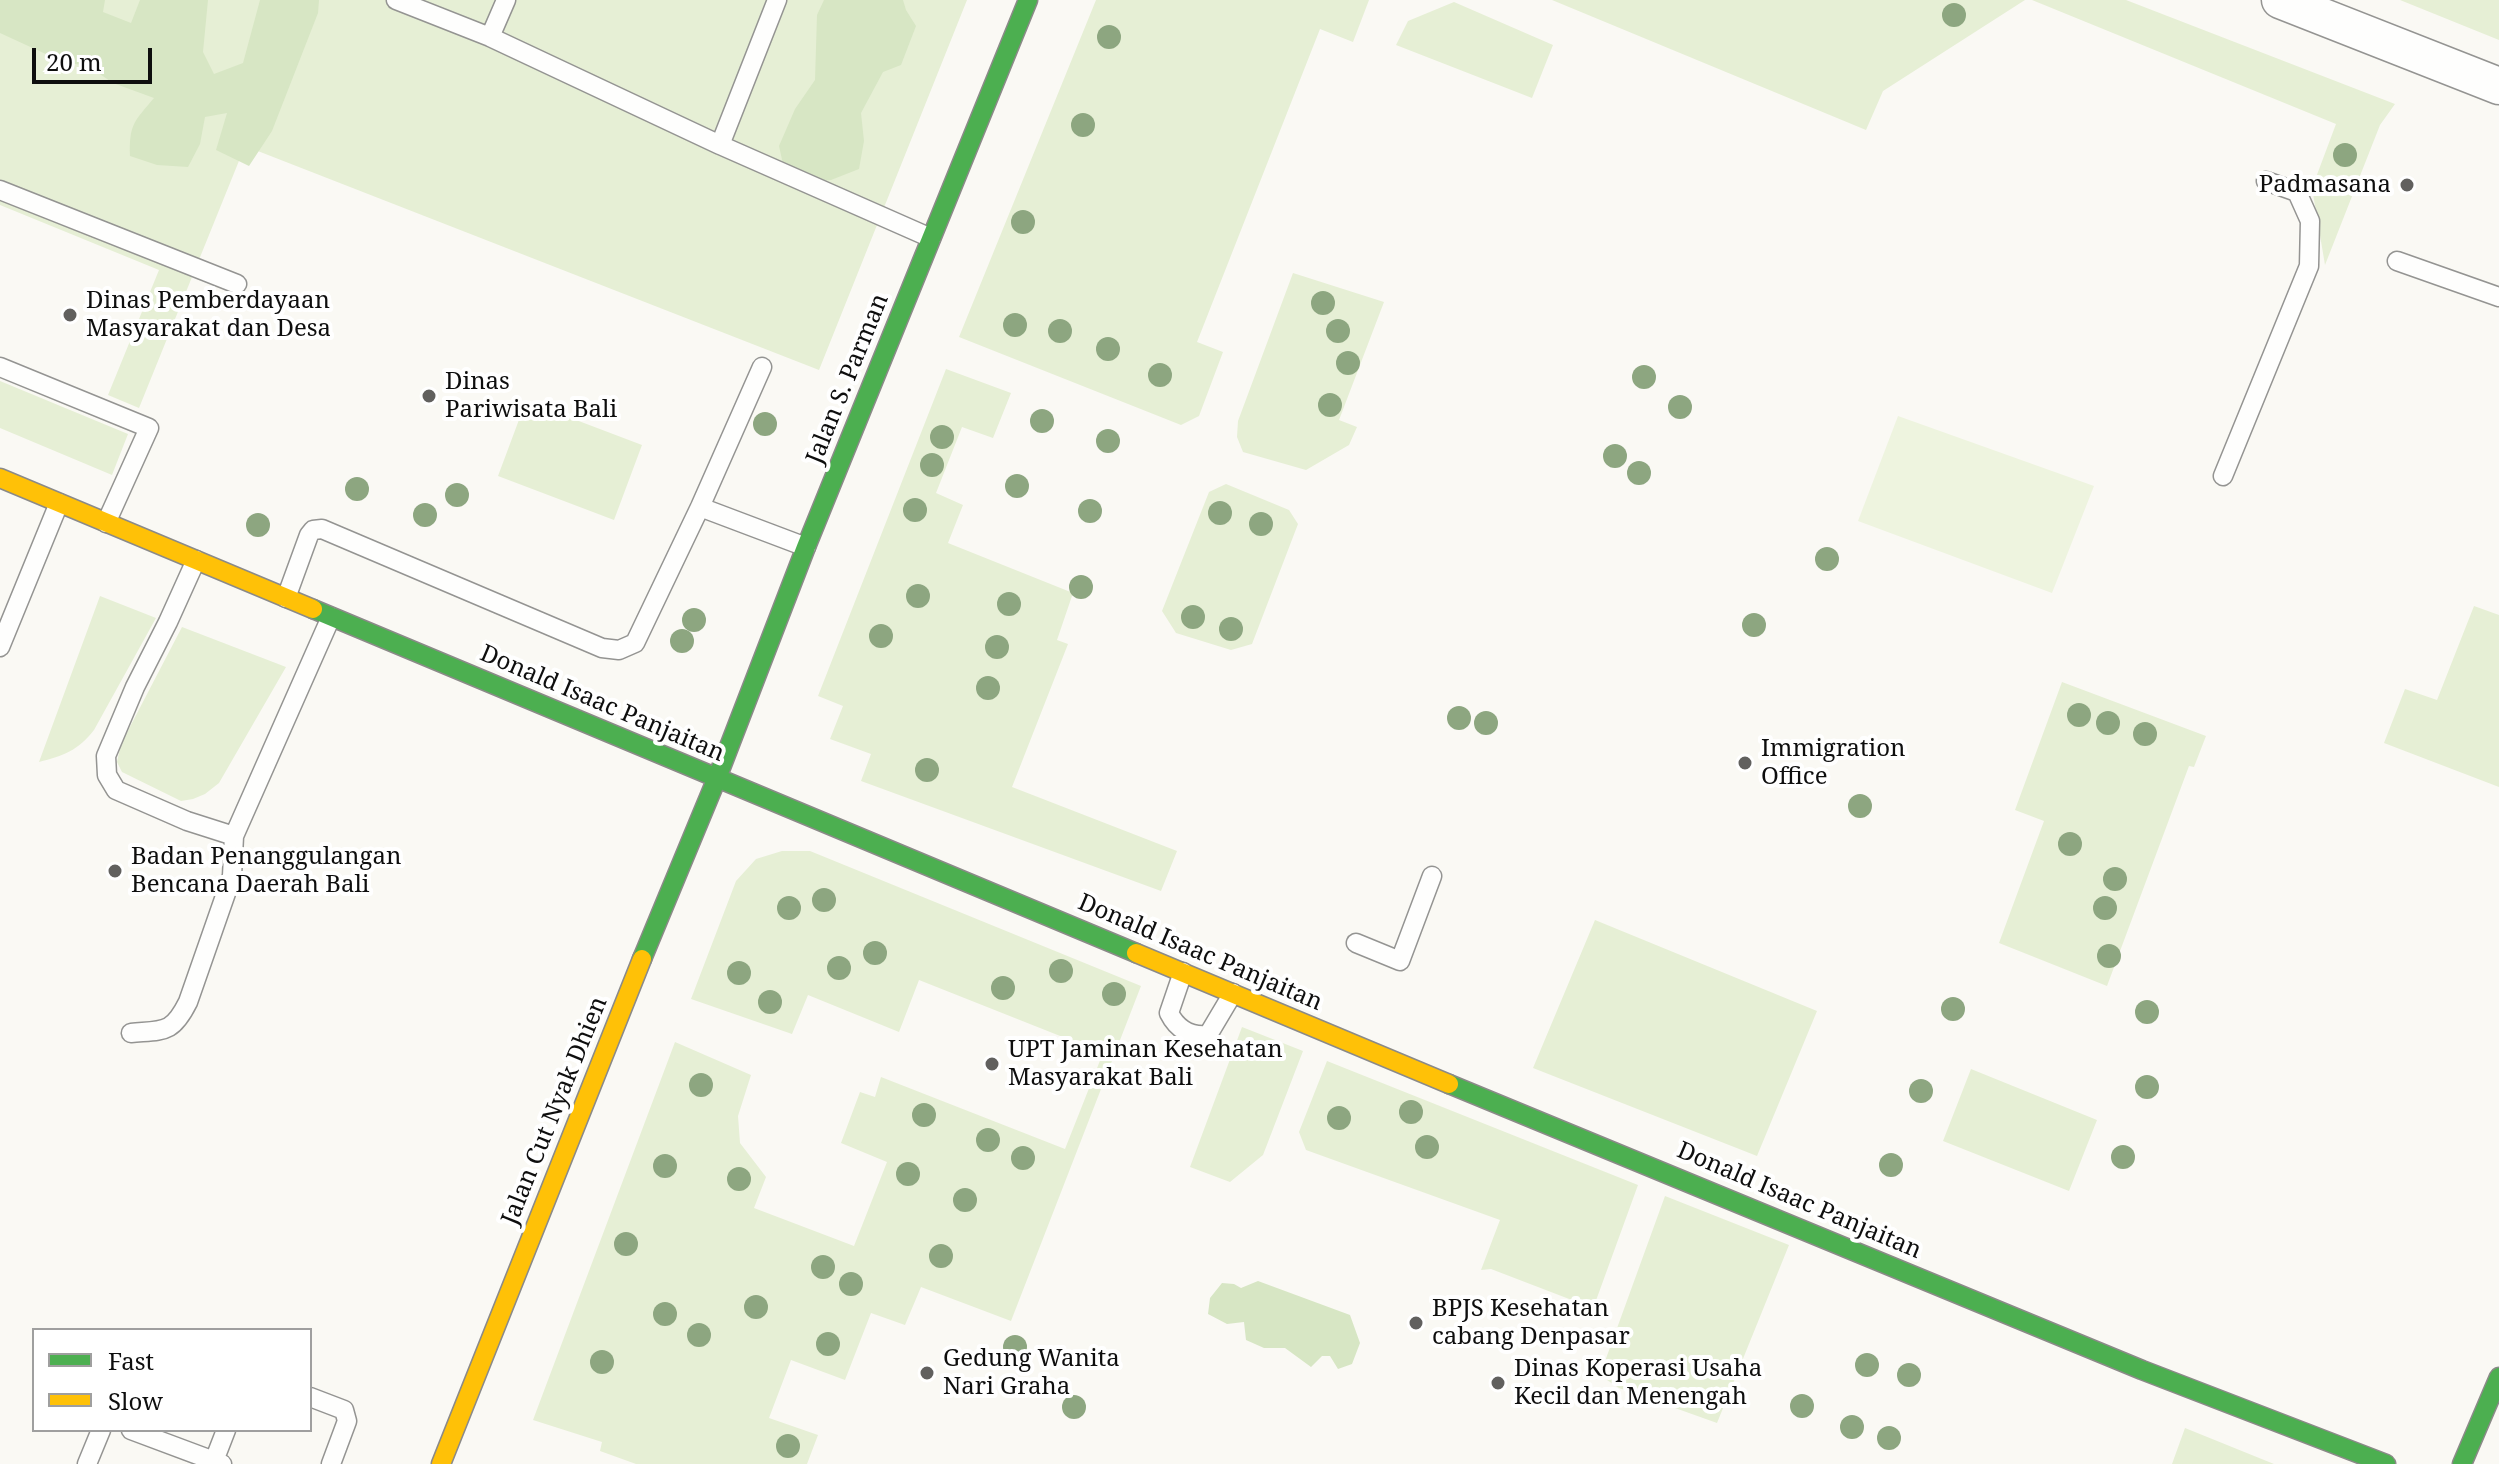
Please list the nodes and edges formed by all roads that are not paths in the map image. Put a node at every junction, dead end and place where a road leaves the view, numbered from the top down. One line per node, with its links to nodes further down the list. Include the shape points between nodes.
1 (396, 0): 6 (lane)
2 (506, 0): 6 (lane)
3 (777, 0): 8 (lane)
4 (1028, 0): 11 (street, Jalan S. Parman)
5 (2280, 0): 7 (street)
6 (490, 37): 8 (lane)
7 (2499, 86)
8 (720, 145): 11 (lane)
9 (2266, 181): 17 (lane, via 2297,192 2310,221 2309,266)
10 (0, 190): 13 (lane)
11 (931, 238): 22 (street, Jalan S. Parman)
12 (2397, 261): 14 (lane)
13 (237, 284)
14 (2499, 297)
15 (0, 367): 21 (lane, via 149,428)
16 (762, 367): 20 (lane)
17 (2223, 476)
18 (0, 478): 19 (street, Donald Isaac Panjaitan)
19 (59, 503): 21 (street, Donald Isaac Panjaitan); 26 (lane)
20 (700, 507): 22 (lane); 24 (lane, via 635,643 619,650 602,648 322,529 309,535)
21 (106, 523): 23 (street, Donald Isaac Panjaitan)
22 (806, 547): 27 (street, Jalan S. Parman)
23 (196, 560): 24 (street, Donald Isaac Panjaitan); 28 (lane, via 106,756 107,775 116,790)
24 (286, 598): 25 (street, Donald Isaac Panjaitan)
25 (331, 617): 27 (street, Donald Isaac Panjaitan); 28 (lane)
26 (0, 647)
27 (717, 778): 31 (street, Donald Isaac Panjaitan); 42 (street, Jalan Cut Nyak Dhien)
28 (234, 836): 33 (lane, via 232,876 188,1002 166,1029)
29 (1432, 876): 30 (lane, via 1400,961)
30 (1356, 943)
31 (1183, 972): 32 (street, Donald Isaac Panjaitan); 32 (lane, via 1169,1013 1175,1025 1197,1036 1208,1035)
32 (1233, 993): 43 (street, Donald Isaac Panjaitan, via 2142,1370)
33 (131, 1033)
34 (2499, 1377): 44 (street)
35 (312, 1398): 41 (lane, via 344,1410 347,1421)
36 (100, 1432): 40 (lane)
37 (136, 1432): 39 (lane)
38 (226, 1432): 39 (lane)
39 (218, 1463)
40 (87, 1464)
41 (331, 1464)
42 (441, 1464)
43 (2386, 1464)
44 (2462, 1464)

